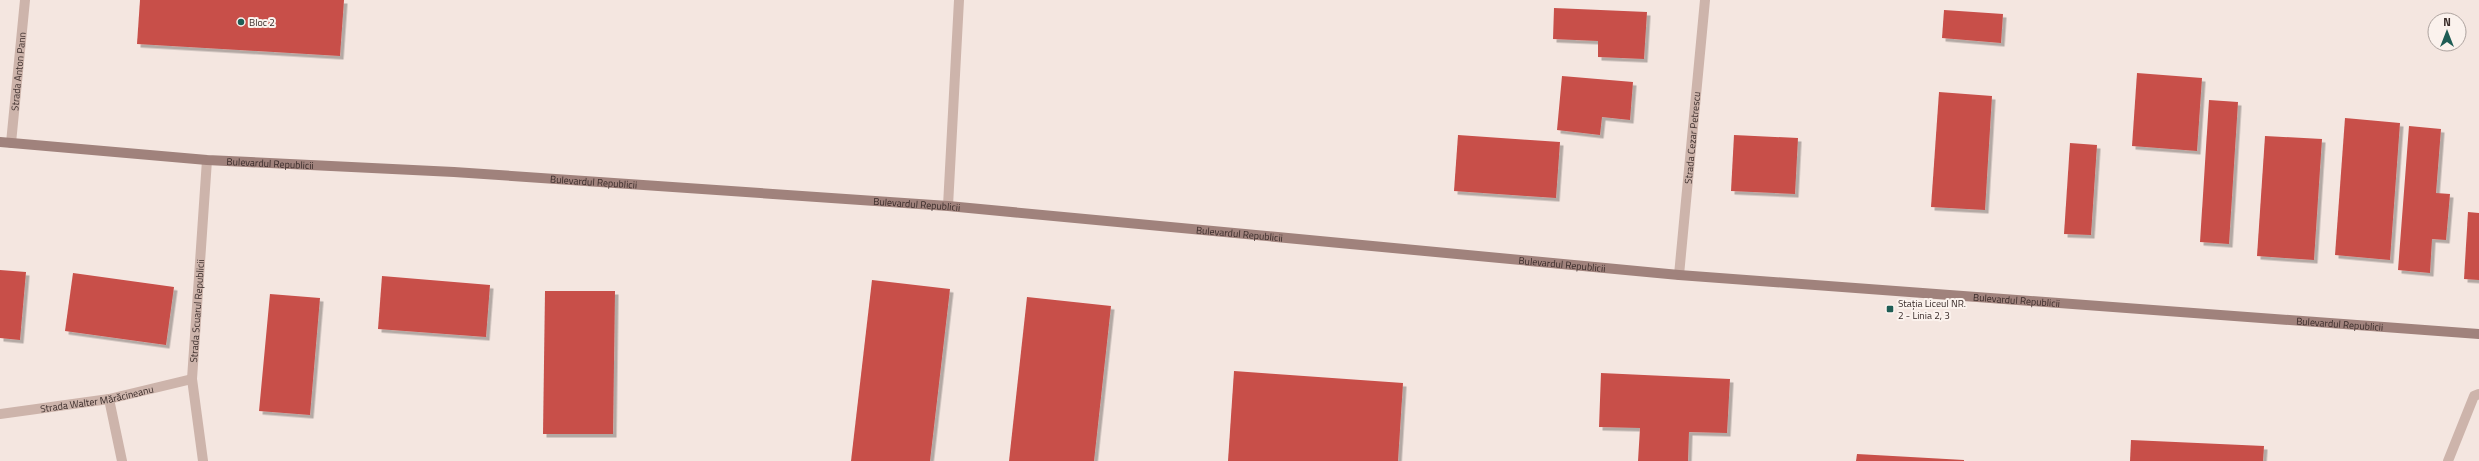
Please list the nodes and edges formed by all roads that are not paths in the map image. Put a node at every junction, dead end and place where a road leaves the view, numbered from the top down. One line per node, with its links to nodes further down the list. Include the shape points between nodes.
1 (25, 0): 5 (street, Strada Anton Pann)
2 (959, 0): 7 (street)
3 (1705, 0): 8 (street, Strada Cezar Petrescu)
4 (0, 142): 5 (main road, Bulevardul Republicii)
5 (11, 143): 6 (main road, Bulevardul Republicii)
6 (207, 160): 7 (main road, Bulevardul Republicii, via 454,172); 10 (street, Strada Scuarul Republicii)
7 (948, 206): 8 (main road, Bulevardul Republicii)
8 (1679, 275): 9 (main road, Bulevardul Republicii)
9 (2479, 334)
10 (192, 379): 12 (street, Strada Walter Mărăcineanu); 15 (street, Strada Scuarul Republicii)
11 (2479, 394): 16 (street, via 2474,396)
12 (109, 399): 13 (street, Strada Walter Mărăcineanu); 14 (street)
13 (0, 414)
14 (122, 461)
15 (203, 461)
16 (2448, 461)

